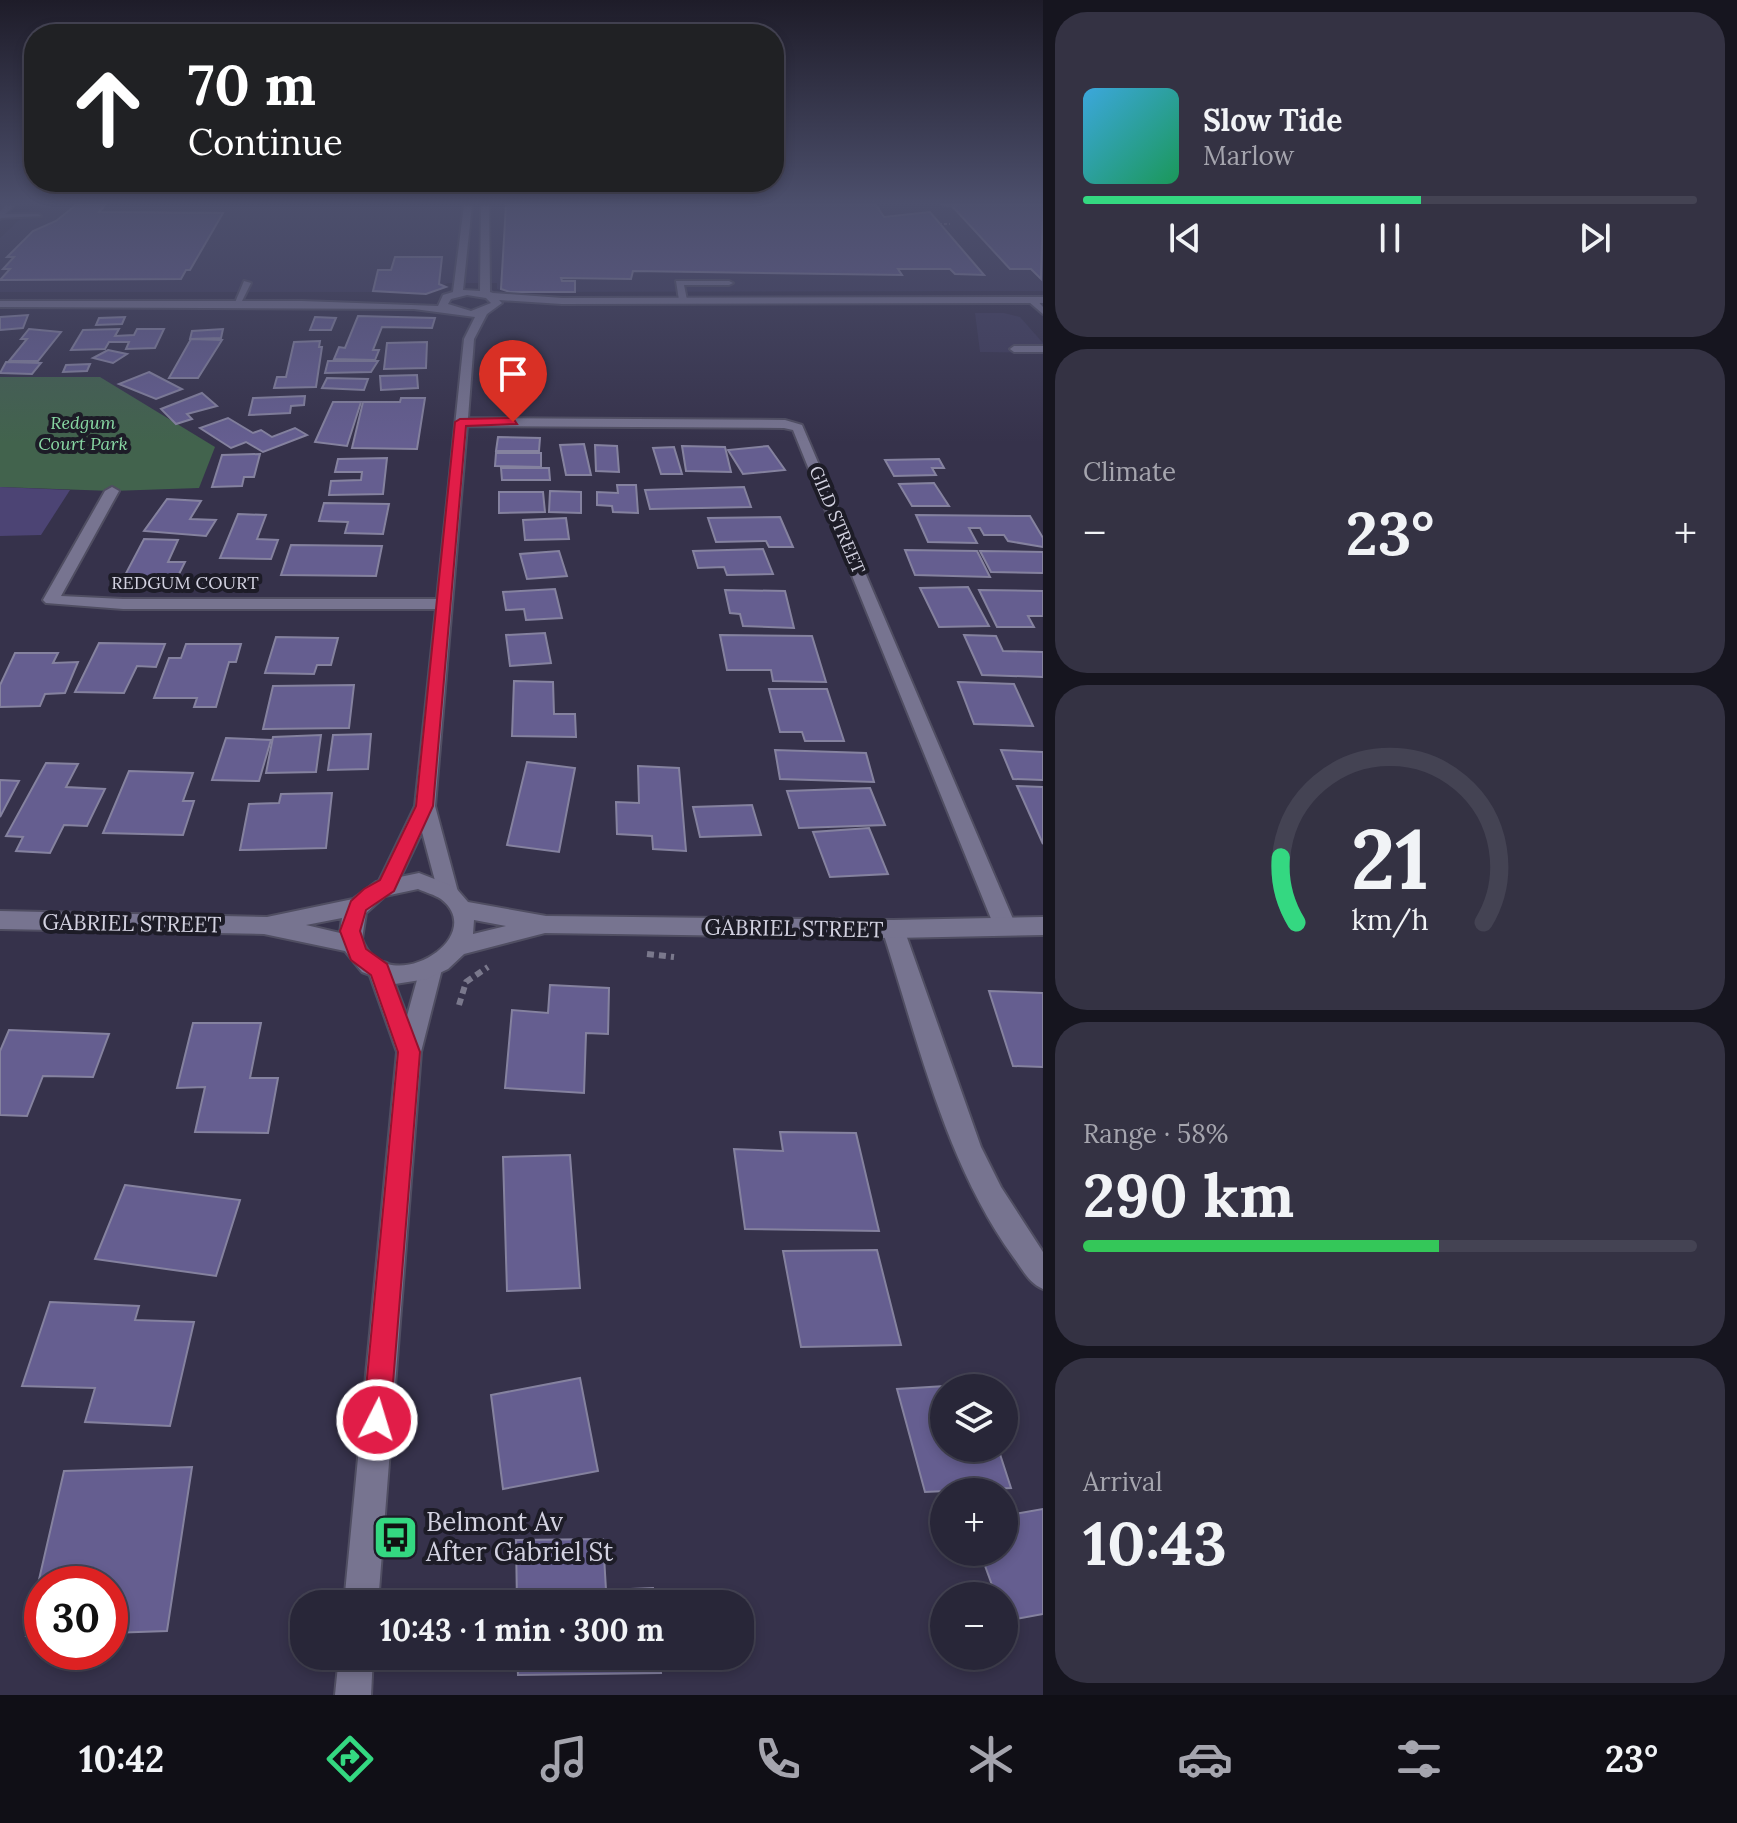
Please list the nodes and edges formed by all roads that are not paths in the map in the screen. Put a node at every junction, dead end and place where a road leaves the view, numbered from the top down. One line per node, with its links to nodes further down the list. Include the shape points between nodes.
1 (246, 284): 11 (lane)
2 (459, 284): 5 (street)
3 (489, 284): 6 (street)
4 (679, 284): 8 (lane)
5 (458, 293): 6 (street); 7 (street)
6 (489, 295): 10 (street); 15 (street, via 497,303)
7 (443, 299): 13 (street); 14 (street, via 442,305)
8 (683, 300): 9 (street); 10 (street)
9 (1037, 300): 16 (lane)
10 (562, 301): 15 (street)
11 (237, 303): 12 (street); 13 (street)
12 (0, 304)
13 (302, 304): 14 (street)
14 (452, 311): 15 (street); 17 (street)
15 (487, 311): 17 (street)
16 (1043, 312)
17 (469, 339): 20 (street)
18 (1014, 349): 19 (lane)
19 (1043, 349)
20 (460, 422): 22 (street); 31 (street, GILD STREET, via 798,428)
21 (112, 491): 22 (street, REDGUM COURT, via 51,600)
22 (442, 604): 23 (street)
23 (425, 806): 24 (street); 25 (street)
24 (387, 885): 25 (street, via 419,881); 26 (street)
25 (448, 892): 27 (street)
26 (358, 906): 29 (street, GABRIEL STREET); 34 (street)
27 (462, 909): 30 (street, GABRIEL STREET); 35 (street, via 465,933)
28 (0, 920): 29 (street, GABRIEL STREET)
29 (264, 925): 34 (street, GABRIEL STREET)
30 (546, 925): 33 (street, GABRIEL STREET); 35 (street, GABRIEL STREET)
31 (1005, 926): 32 (street, GABRIEL STREET); 33 (street, GABRIEL STREET)
32 (1043, 926)
33 (893, 929): 39 (street, via 968,1145 997,1205)
34 (352, 944): 37 (street)
35 (459, 946): 36 (street)
36 (431, 969): 37 (street, via 396,974); 38 (street)
37 (379, 970): 38 (street)
38 (409, 1052): 40 (street)
39 (1043, 1275)
40 (362, 1590)
41 (355, 1670): 42 (street)
42 (353, 1695)

